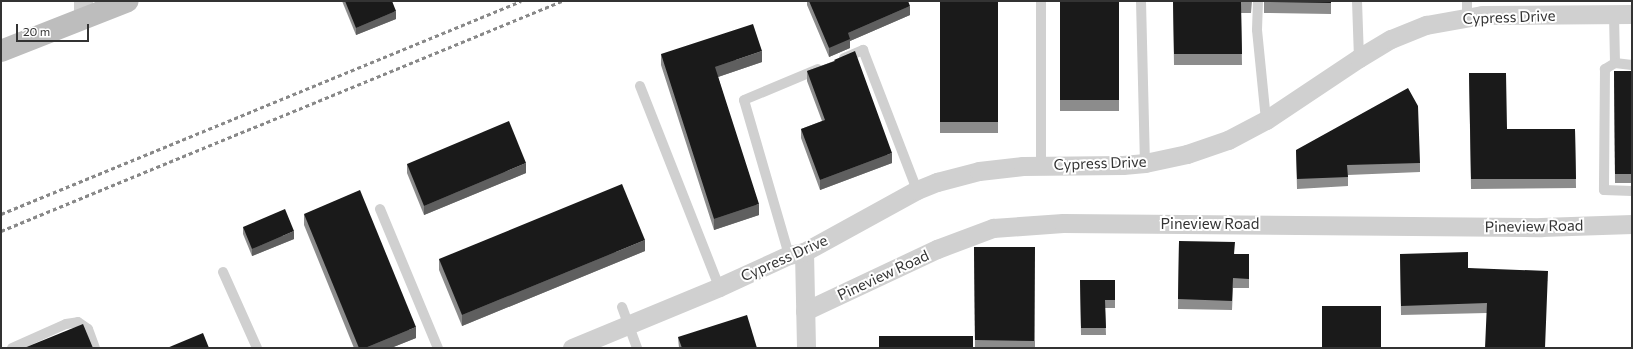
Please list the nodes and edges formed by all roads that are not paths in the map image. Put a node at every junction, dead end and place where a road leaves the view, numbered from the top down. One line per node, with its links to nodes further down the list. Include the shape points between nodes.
1 (128, 1): 8 (street)
2 (1041, 1): 17 (lane)
3 (1141, 1): 16 (lane)
4 (1258, 1): 15 (lane, via 1257,30)
5 (1356, 1): 11 (lane)
6 (1576, 8): 7 (street, Cypress Drive, via 1482,15); 9 (street, Cypress Drive)
7 (1467, 9): 11 (street, Cypress Drive, via 1391,39)
8 (83, 10): 10 (street)
9 (1623, 14): 12 (lane)
10 (1, 51)
11 (1359, 58): 15 (street, Cypress Drive)
12 (1615, 64): 13 (lane); 19 (lane, via 1605,69 1604,190)
13 (1632, 65)
14 (640, 86): 24 (lane)
15 (1266, 120): 16 (street, Cypress Drive, via 1220,142 1187,154)
16 (1144, 163): 17 (street, Cypress Drive)
17 (1041, 166): 18 (street, Cypress Drive, via 980,171)
18 (917, 190): 22 (street, Cypress Drive); 22 (lane, via 863,50 744,100)
19 (1632, 190)
20 (380, 209): 31 (lane)
21 (1632, 224): 26 (street, Pineview Road, via 1541,227 1063,223 999,227 937,249)
22 (796, 254): 24 (street, Cypress Drive); 26 (street)
23 (222, 272): 30 (lane)
24 (719, 287): 27 (street, Cypress Drive)
25 (622, 307): 27 (lane)
26 (805, 311): 34 (street)
27 (630, 325): 32 (street, Cypress Drive); 33 (lane)
28 (12, 348): 29 (lane, via 66,324 78,322 88,329)
29 (95, 348)
30 (257, 348)
31 (438, 348)
32 (572, 348)
33 (638, 348)
34 (806, 348)

